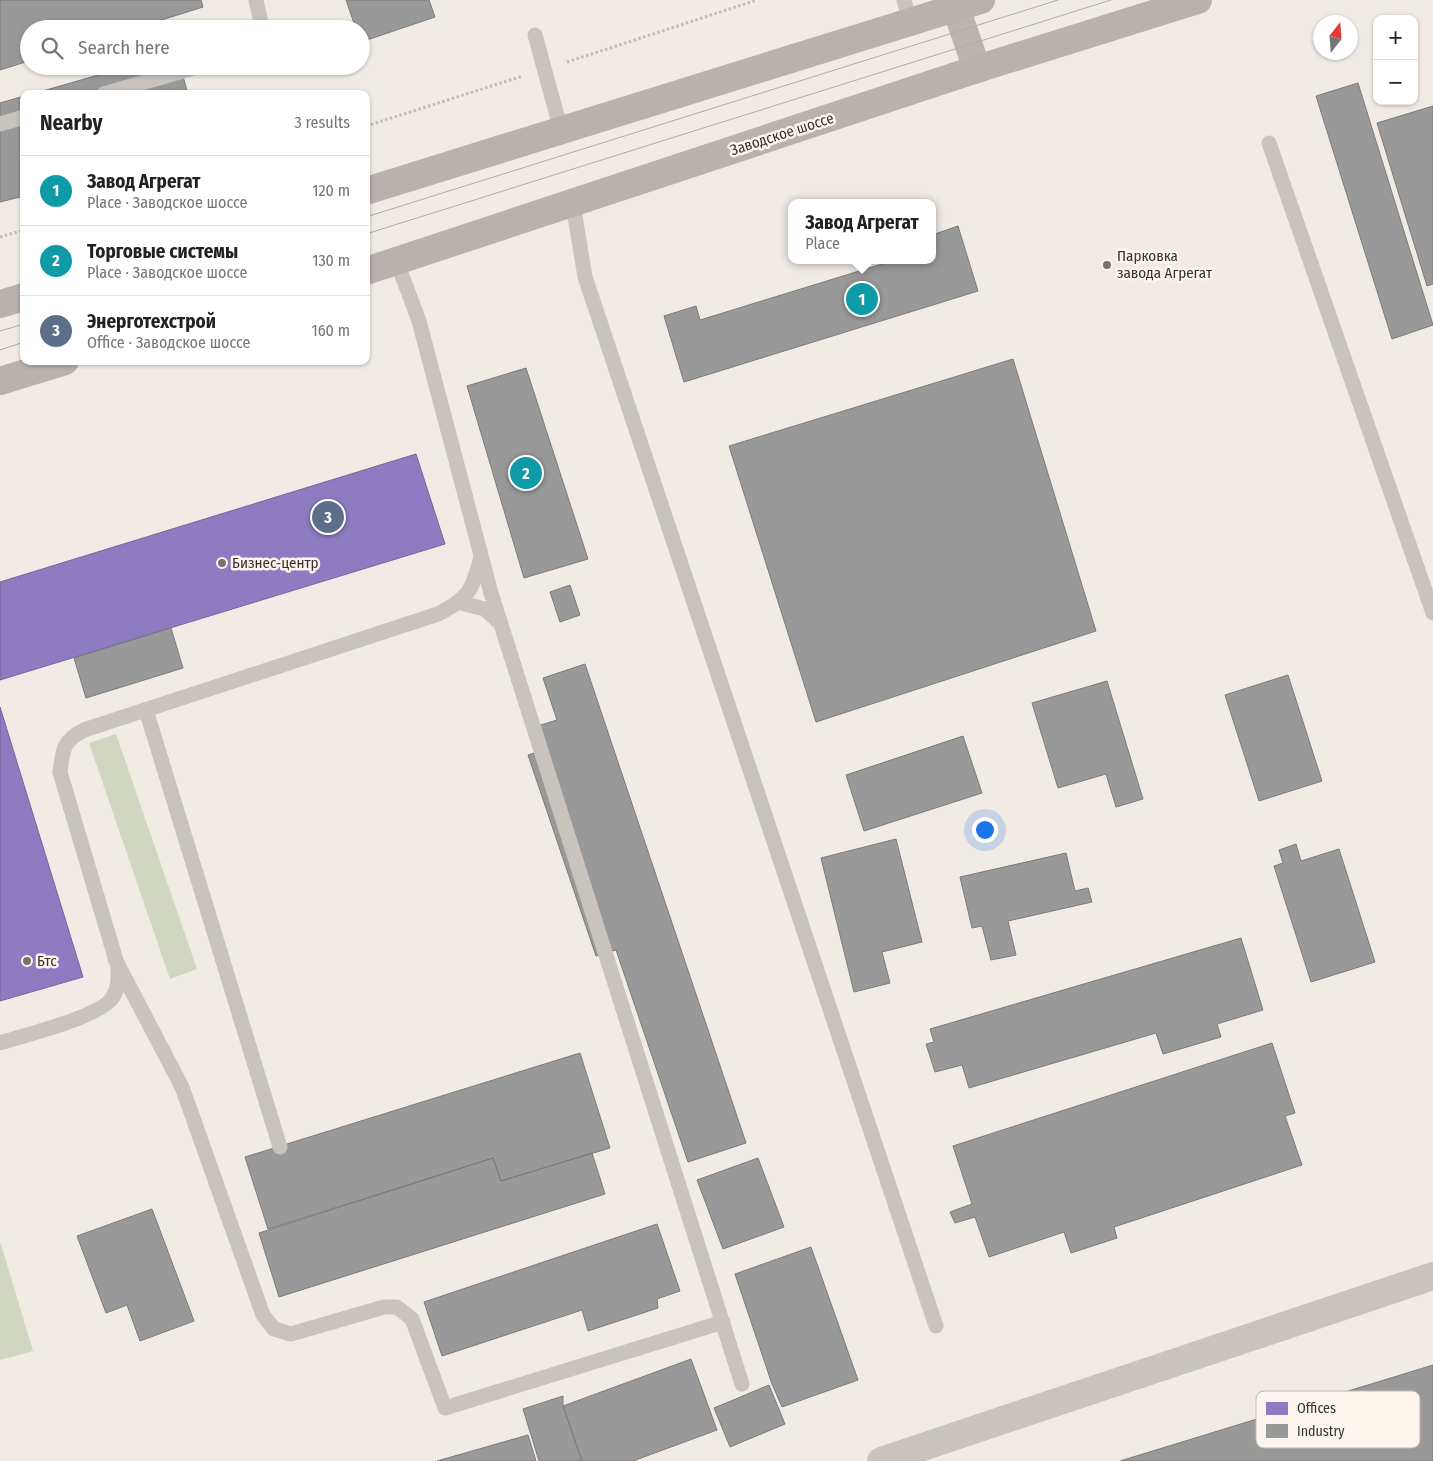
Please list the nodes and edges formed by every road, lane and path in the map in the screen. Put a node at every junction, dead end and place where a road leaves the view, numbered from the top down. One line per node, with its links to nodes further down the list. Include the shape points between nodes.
1 (256, 0): 5 (lane)
2 (1198, 0): 7 (main road, Заводское шоссе)
3 (969, 4): 4 (main road); 7 (main road)
4 (907, 11): 12 (main road)
5 (261, 20)
6 (535, 35): 12 (lane)
7 (978, 69): 15 (main road, Заводское шоссе)
8 (169, 75): 9 (lane)
9 (118, 90)
10 (20, 118): 11 (lane)
11 (0, 124)
12 (561, 130): 14 (main road)
13 (1269, 142): 26 (lane)
14 (370, 190)
15 (573, 204): 18 (main road, Заводское шоссе); 34 (lane, via 585,278)
16 (20, 231): 17 (path)
17 (0, 237)
18 (397, 262): 19 (main road, Заводское шоссе); 24 (lane, via 419,322)
19 (370, 271)
20 (20, 298): 21 (main road)
21 (0, 304)
22 (52, 365): 23 (main road)
23 (0, 381)
24 (481, 554): 25 (lane, via 470,590); 27 (lane)
25 (461, 603): 27 (lane, via 486,609); 28 (lane, via 438,614)
26 (1433, 613)
27 (501, 624): 33 (lane)
28 (146, 710): 29 (lane, via 84,730 70,738 62,752 60,772); 31 (lane)
29 (115, 958): 30 (lane, via 119,982 113,998 78,1019); 33 (lane, via 182,1087 263,1315 274,1329 291,1334 384,1307 397,1307 412,1318 445,1408)
30 (0, 1043)
31 (280, 1147)
32 (1433, 1276): 36 (street)
33 (723, 1322): 35 (lane)
34 (936, 1326)
35 (742, 1384)
36 (881, 1461)

